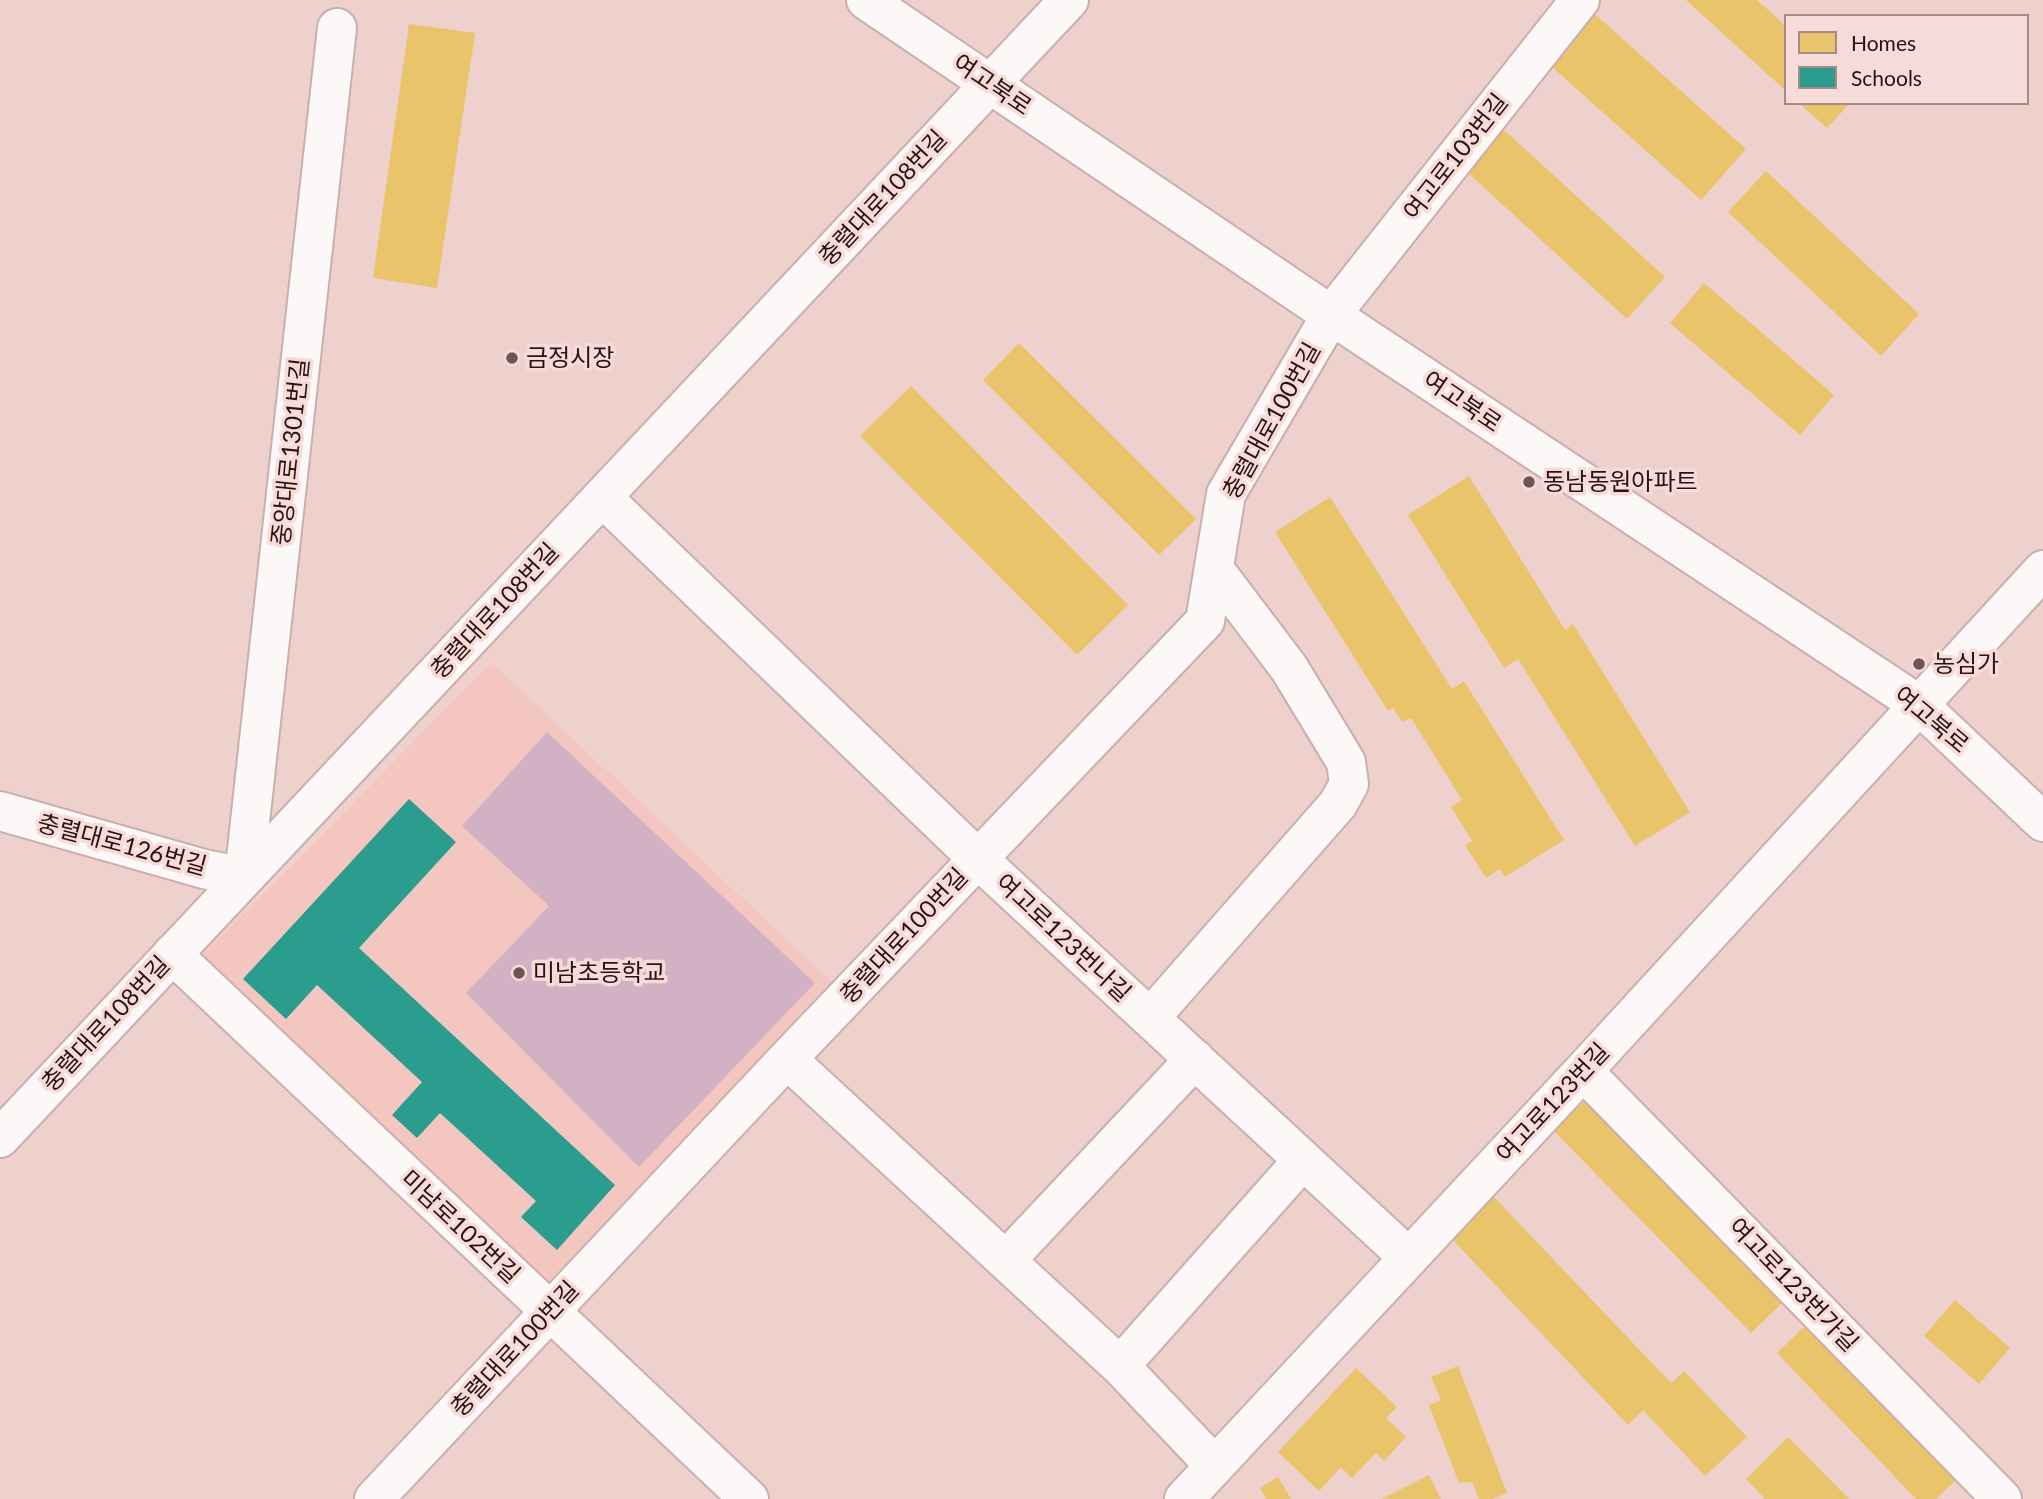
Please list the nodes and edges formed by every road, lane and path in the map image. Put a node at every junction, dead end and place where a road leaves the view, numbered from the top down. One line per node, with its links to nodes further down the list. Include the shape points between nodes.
1 (866, 0): 5 (street, 여고북로)
2 (1069, 0): 5 (street, 충렬대로108번길)
3 (1580, 0): 6 (street, 여고로103번길)
4 (337, 28): 14 (street, 중앙대로1301번길)
5 (990, 84): 6 (street, 여고북로); 7 (street, 충렬대로108번길)
6 (1331, 315): 8 (street, 충렬대로100번길, via 1226,494); 10 (street, 여고북로)
7 (601, 497): 13 (street, 여고로123번나길); 14 (street, 충렬대로108번길)
8 (1214, 569): 13 (street, 충렬대로100번길, via 1206,621); 16 (street, via 1289,668 1346,762 1349,784 1338,804)
9 (2043, 570): 10 (street, 여고로123번길)
10 (1918, 704): 12 (street, 여고북로); 19 (street, 여고로123번길)
11 (0, 811): 14 (street, 충렬대로126번길)
12 (2043, 822)
13 (978, 859): 16 (street, 여고로123번나길); 17 (street, 충렬대로100번길)
14 (244, 877): 15 (street, 충렬대로108번길)
15 (172, 954): 20 (street, 충렬대로108번길); 24 (street, 미남로102번길)
16 (1150, 1018): 18 (street, 여고로123번나길)
17 (787, 1059): 23 (street); 24 (street, 충렬대로100번길)
18 (1195, 1059): 21 (street, 여고로123번나길); 23 (street)
19 (1583, 1071): 22 (street, 여고로123번길); 30 (street, 여고로123번가길)
20 (0, 1138)
21 (1304, 1160): 22 (street, 여고로123번나길); 25 (street)
22 (1409, 1258): 26 (street, 여고로123번길)
23 (1006, 1260): 25 (street)
24 (549, 1312): 27 (street, 충렬대로100번길); 28 (street, 미남로102번길)
25 (1120, 1366): 26 (street)
26 (1215, 1466): 29 (street, 여고로123번길)
27 (374, 1499)
28 (749, 1499)
29 (1184, 1499)
30 (2002, 1499)

